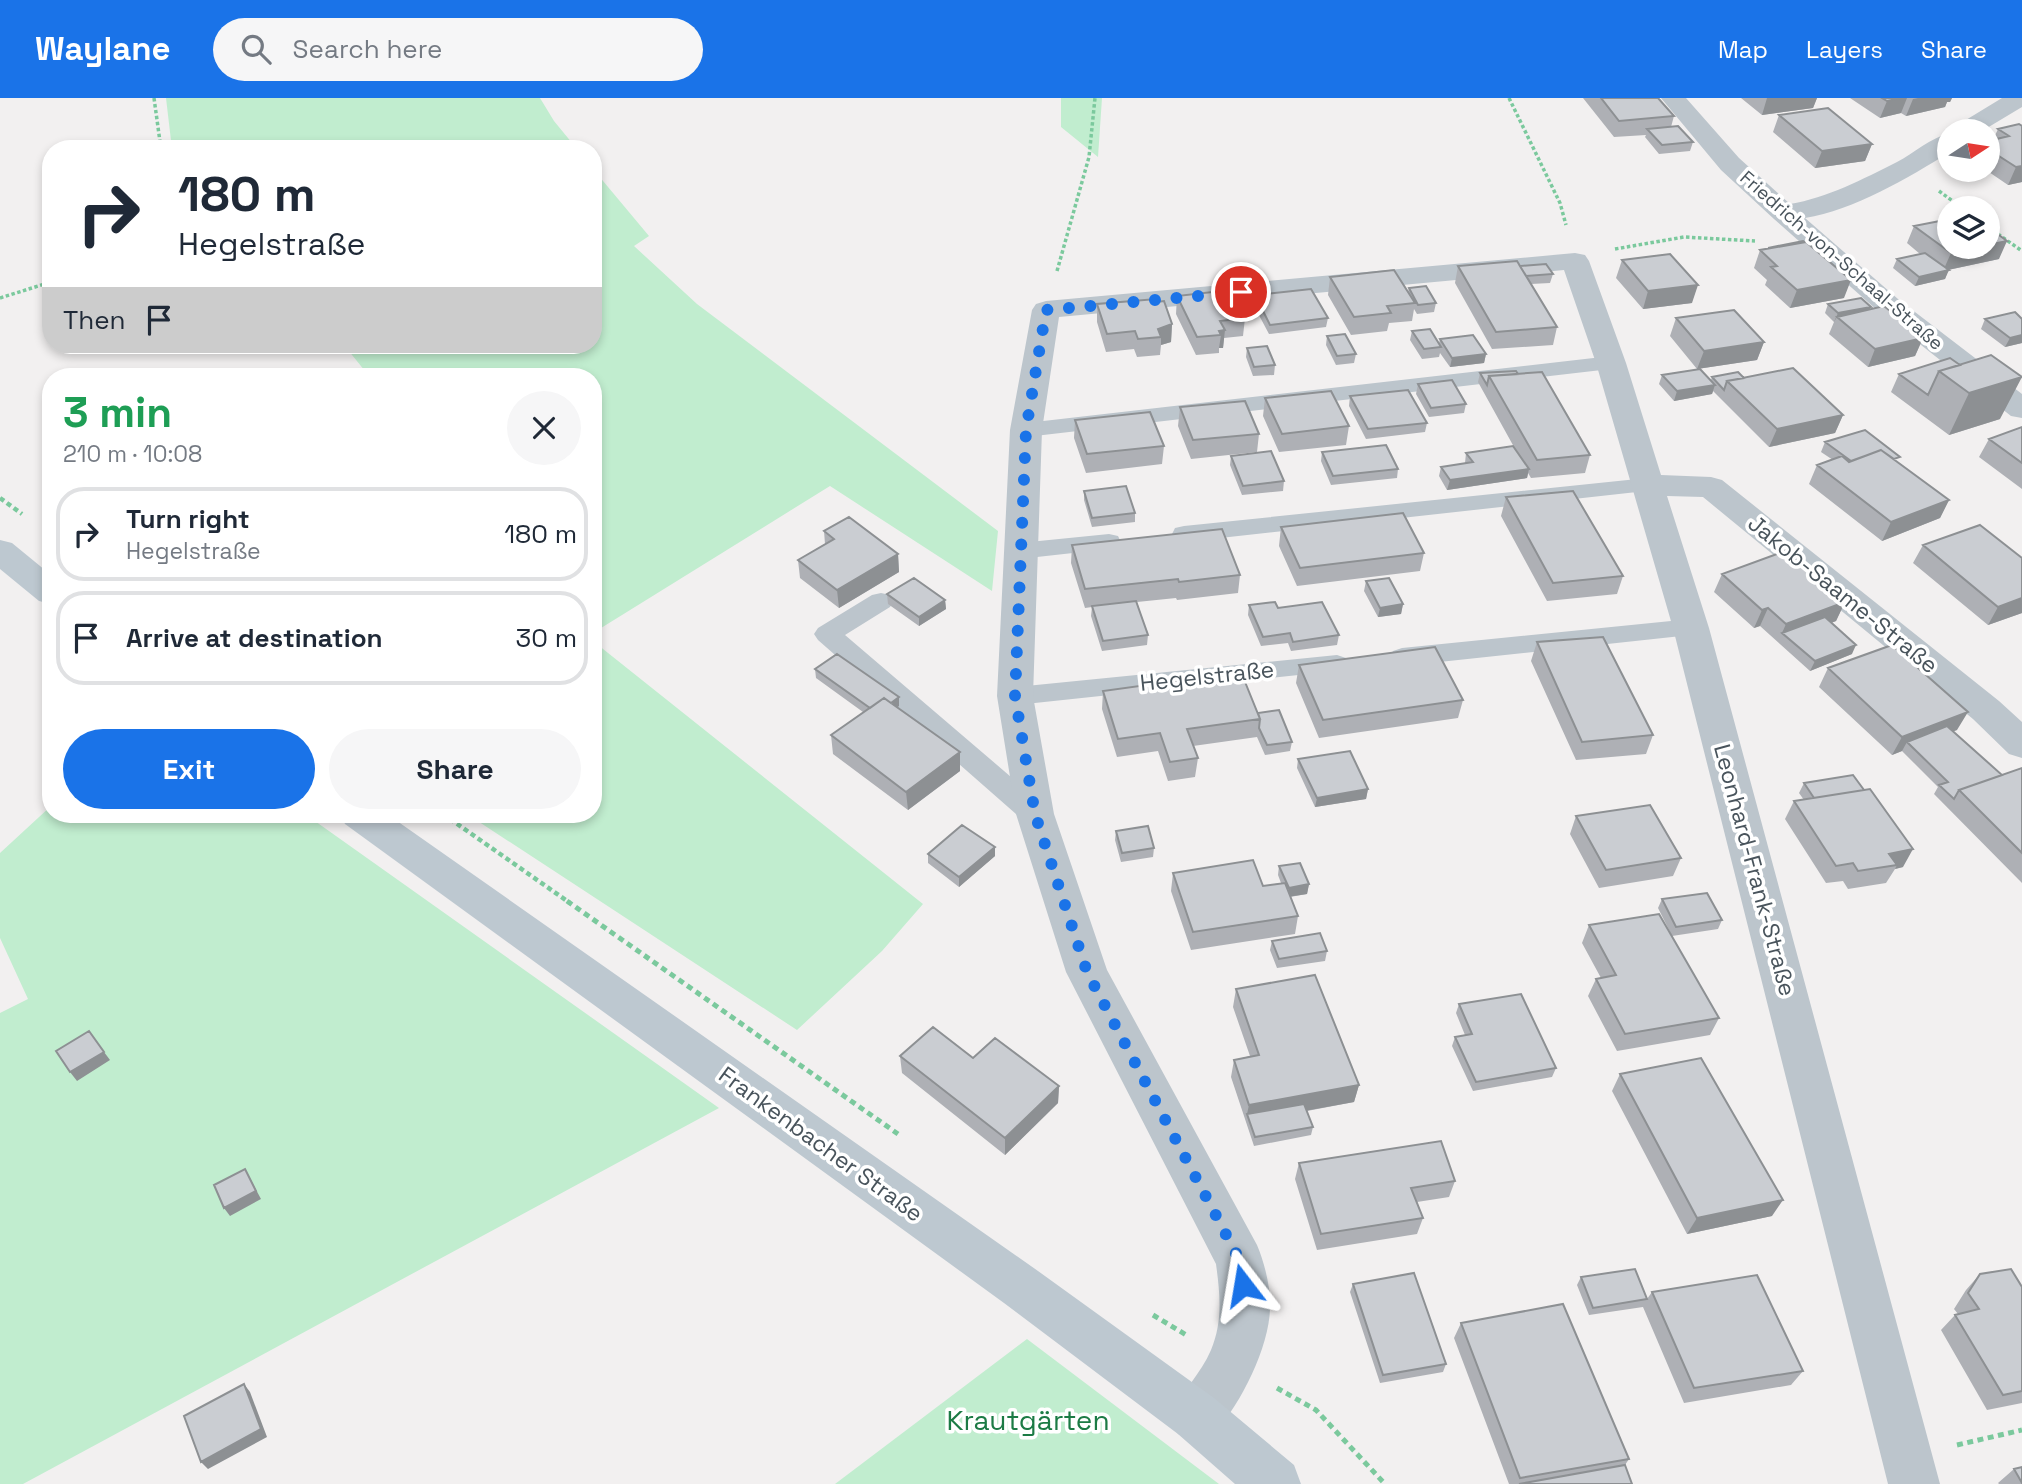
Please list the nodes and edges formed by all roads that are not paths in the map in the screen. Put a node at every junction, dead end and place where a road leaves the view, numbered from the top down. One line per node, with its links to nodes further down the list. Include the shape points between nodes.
1 (1674, 98): 5 (street, Friedrich-von-Schaal-Straße, via 1730,164)
2 (2019, 98): 3 (street)
3 (1985, 119)
4 (1937, 149): 5 (street, via 1821,207)
5 (1784, 213): 7 (street, Friedrich-von-Schaal-Straße, via 1888,305)
6 (1611, 363): 8 (lane); 8 (street, Leonhard-Frank-Straße, via 1575,261 1046,310); 9 (street, Leonhard-Frank-Straße)
7 (2022, 409)
8 (1026, 430): 13 (street)
9 (1647, 485): 10 (lane); 16 (street, Leonhard-Frank-Straße); 18 (street, Jakob-Saame-Straße, via 1711,487)
10 (1156, 537)
11 (1128, 540): 13 (lane)
12 (0, 551): 14 (main road)
13 (1019, 551): 17 (street)
14 (42, 586)
15 (881, 601): 19 (lane, via 827,634)
16 (1691, 628): 17 (lane, Hegelstraße); 22 (street, Leonhard-Frank-Straße)
17 (1015, 696): 19 (street)
18 (2022, 744)
19 (1035, 814): 21 (street, via 1087,972 1240,1261 1246,1309 1233,1362)
20 (372, 823): 21 (main road, Frankenbacher Straße)
21 (1196, 1416): 23 (main road, Frankenbacher Straße)
22 (1911, 1469)
23 (1275, 1484)

